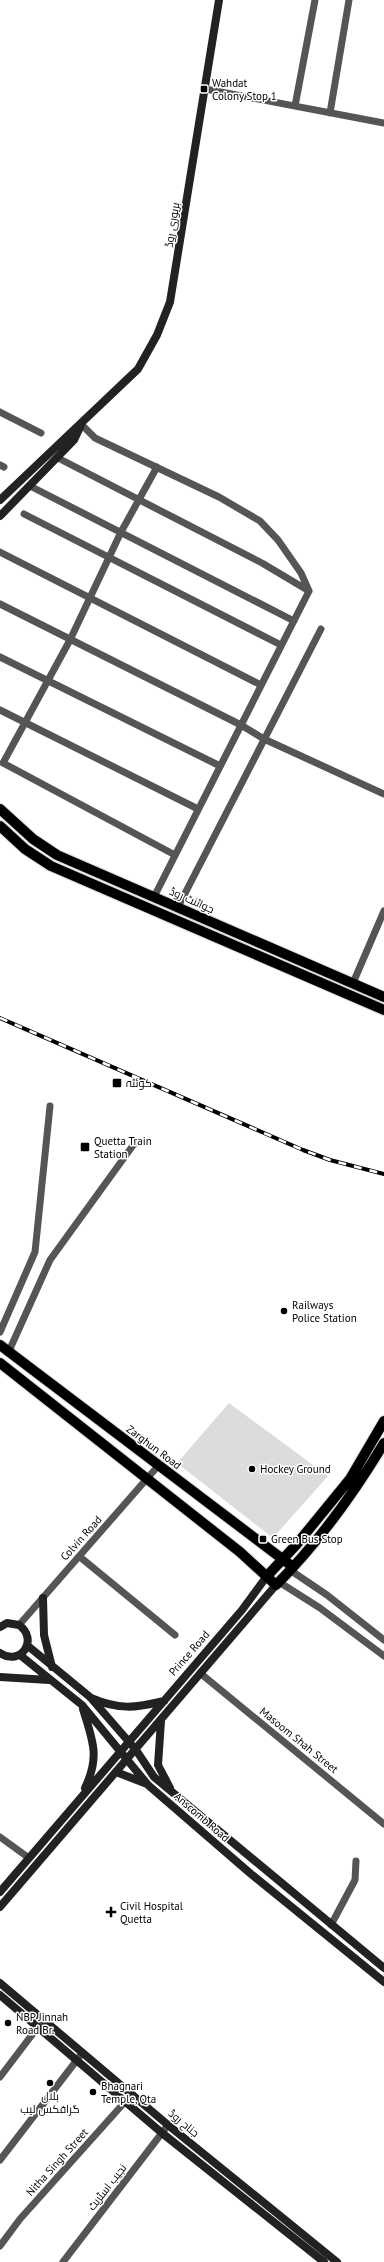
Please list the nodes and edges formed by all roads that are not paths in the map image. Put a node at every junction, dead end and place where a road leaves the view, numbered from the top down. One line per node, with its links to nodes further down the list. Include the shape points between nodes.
1 (219, 0): 4 (main road, بریوری روڈ)
2 (315, 0): 5 (street)
3 (349, 0): 6 (street)
4 (205, 89): 5 (street); 9 (main road, بریوری روڈ, via 170,302 157,335 138,369)
5 (295, 106): 6 (street)
6 (330, 113): 7 (street)
7 (384, 123)
8 (0, 412): 10 (street)
9 (82, 425): 11 (main road, بریوری روڈ, via 74,440); 12 (street, via 95,438); 14 (main road, بریوری روڈ, via 67,435)
10 (41, 433)
11 (58, 458): 13 (main road, بریوری روڈ); 15 (street)
12 (157, 467): 15 (street); 21 (street, via 219,497 260,521 278,540 301,573)
13 (30, 486): 17 (main road, بریوری روڈ); 18 (street)
14 (0, 500)
15 (139, 500): 18 (street); 21 (street, via 262,564)
16 (24, 514): 20 (street)
17 (0, 516)
18 (121, 532): 20 (street); 24 (street)
19 (0, 552): 22 (street)
20 (109, 557): 22 (street); 27 (street)
21 (309, 592): 24 (street)
22 (90, 597): 26 (street); 30 (street)
23 (0, 604): 26 (street)
24 (294, 621): 27 (street)
25 (320, 629): 34 (street)
26 (70, 640): 29 (street); 33 (street)
27 (281, 645): 30 (street)
28 (0, 657): 29 (street)
29 (48, 681): 32 (street); 35 (street)
30 (261, 685): 33 (street)
31 (0, 710): 32 (street)
32 (26, 724): 38 (street); 40 (street, via 4,764)
33 (241, 725): 34 (street); 35 (street)
34 (264, 740): 36 (street); 42 (street)
35 (220, 766): 38 (street)
36 (384, 794)
37 (0, 809): 41 (main road, جوائنٹ روڈ, via 33,839 57,855)
38 (198, 809): 40 (street)
39 (0, 826): 46 (main road, via 25,849 51,866)
40 (175, 855): 41 (street)
41 (154, 897): 42 (main road, جوائنٹ روڈ)
42 (178, 907): 44 (main road, جوائنٹ روڈ)
43 (384, 911): 44 (street)
44 (353, 983): 45 (main road, جوائنٹ روڈ)
45 (384, 997)
46 (384, 1010)
47 (50, 1106): 49 (street, via 35,1252)
48 (134, 1144): 51 (street, via 50,1260)
49 (0, 1332)
50 (0, 1345): 51 (main road, Zarghun Road)
51 (9, 1351): 55 (main road, Zarghun Road)
52 (0, 1363): 56 (main road)
53 (384, 1421): 58 (main road, Prince Road, via 350,1480)
54 (384, 1443): 59 (main road, Prince Road, via 359,1485)
55 (158, 1466): 56 (street, Colvin Road); 58 (main road, Zarghun Road)
56 (149, 1479): 57 (street, Colvin Road); 60 (main road)
57 (80, 1556): 62 (street, Colvin Road); 65 (street)
58 (283, 1559): 59 (main road, Zarghun Road); 60 (main road, Prince Road)
59 (292, 1569): 61 (main road, Prince Road); 66 (street, Zarghun Road)
60 (267, 1576): 61 (main road); 76 (main road, Prince Road, via 242,1610)
61 (278, 1583): 70 (street, via 320,1608); 72 (main road, Prince Road)
62 (43, 1598): 64 (street, Colvin Road); 71 (main road, via 44,1635)
63 (1, 1625): 64 (main road)
64 (19, 1625): 67 (main road, via 27,1634)
65 (175, 1635)
66 (384, 1640)
67 (28, 1646): 69 (main road); 71 (main road, Anscomb Road)
68 (0, 1653): 69 (main road, via 12,1658)
69 (20, 1656): 74 (main road, Anscomb Road)
70 (384, 1656)
71 (52, 1666): 75 (main road, Anscomb Road)
72 (200, 1673): 78 (main road, Prince Road); 87 (street, Masoom Shah Street)
73 (0, 1677): 74 (main road)
74 (50, 1680): 77 (main road, Anscomb Road)
75 (90, 1697): 76 (main road, via 123,1708 141,1707); 79 (main road, Anscomb Road)
76 (164, 1701): 79 (main road, Prince Road)
77 (82, 1705): 81 (main road, Anscomb Road); 86 (main road, via 94,1744 94,1758 93,1772)
78 (161, 1720): 80 (main road, Prince Road); 85 (main road, via 158,1765)
79 (129, 1743): 80 (main road, Anscomb Road); 81 (main road, Prince Road)
80 (136, 1750): 82 (main road, Prince Road); 85 (main road, Anscomb Road, via 154,1778)
81 (121, 1752): 82 (main road, Anscomb Road); 86 (main road, Prince Road)
82 (127, 1759): 83 (main road, Prince Road); 84 (main road, Anscomb Road)
83 (116, 1772): 84 (main road); 92 (main road, Prince Road)
84 (148, 1785): 95 (main road, Anscomb Road, via 251,1874)
85 (173, 1793): 93 (main road, Anscomb Road)
86 (81, 1798): 89 (main road, Prince Road)
87 (384, 1824)
88 (0, 1836): 89 (street)
89 (29, 1858): 91 (main road, Prince Road)
90 (356, 1861): 93 (street, via 355,1880)
91 (0, 1892)
92 (0, 1908)
93 (331, 1925): 94 (main road, Anscomb Road)
94 (384, 1968)
95 (384, 1982)
96 (0, 1983): 98 (main road, جناح روڈ)
97 (0, 1995): 99 (main road, جناح روڈ)
98 (44, 2019): 99 (street); 100 (main road, جناح روڈ)
99 (37, 2027): 101 (main road, جناح روڈ); 102 (street)
100 (83, 2052): 101 (street); 103 (main road, جناح روڈ)
101 (78, 2060): 104 (main road, جناح روڈ); 107 (street)
102 (0, 2077)
103 (132, 2094): 104 (street, Nitha Singh Street); 105 (main road, جناح روڈ)
104 (125, 2102): 106 (main road, جناح روڈ); 108 (street, Nitha Singh Street, via 20,2219)
105 (168, 2125): 106 (street, نجیب اسٹریٹ); 109 (main road, جناح روڈ)
106 (162, 2133): 109 (main road, جناح روڈ); 110 (street, نجیب اسٹریٹ)
107 (0, 2160)
108 (0, 2246)
109 (321, 2259): 111 (main road, جناح روڈ)
110 (63, 2262)
111 (337, 2262)

